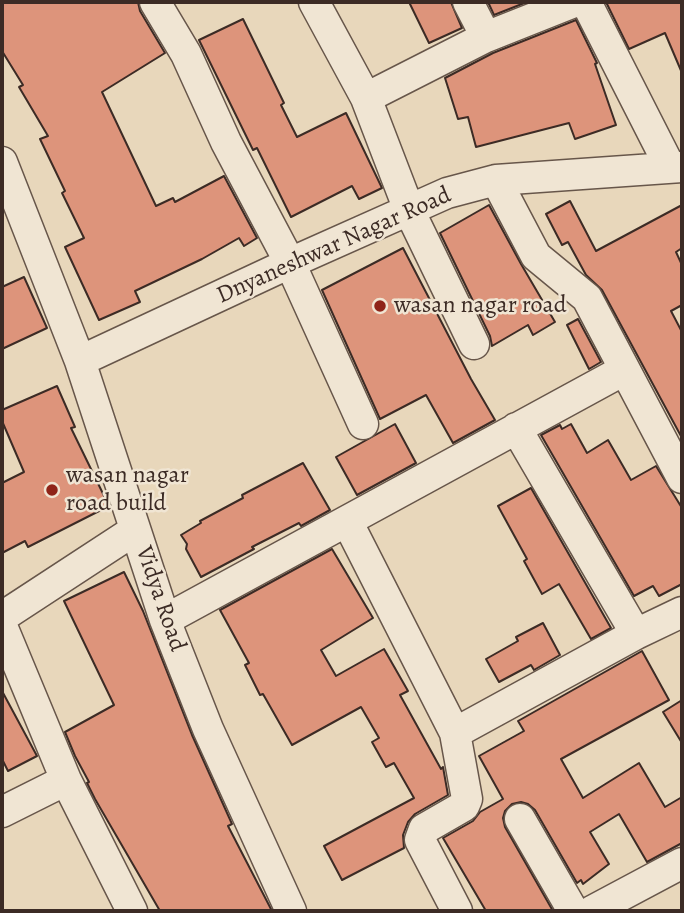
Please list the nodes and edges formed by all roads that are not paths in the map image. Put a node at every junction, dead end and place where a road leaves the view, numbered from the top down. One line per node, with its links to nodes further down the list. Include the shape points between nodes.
1 (155, 2): 12 (street, via 186,54)
2 (314, 2): 7 (street)
3 (468, 2): 6 (street)
4 (574, 2): 6 (street)
5 (586, 2): 9 (street)
6 (486, 37): 7 (street)
7 (366, 99): 11 (street)
8 (2, 162): 14 (street, Vidya Road)
9 (676, 167): 10 (street, Dnyaneshwar Nagar Road)
10 (496, 180): 11 (street, Dnyaneshwar Nagar Road, via 447,193); 15 (street, via 536,256 587,298)
11 (409, 210): 12 (street, Dnyaneshwar Nagar Road); 13 (street)
12 (290, 263): 14 (street, Dnyaneshwar Nagar Road); 16 (street)
13 (474, 344)
14 (80, 361): 20 (street, Vidya Road)
15 (624, 370): 17 (street); 18 (street)
16 (363, 424)
17 (516, 428): 19 (street); 25 (street)
18 (682, 478)
19 (347, 521): 23 (street); 26 (street)
20 (135, 530): 22 (street); 23 (street, Vidya Road)
21 (682, 612): 25 (street)
22 (2, 617)
23 (165, 620): 32 (street, Vidya Road, via 208,729)
24 (2, 626): 27 (street)
25 (636, 634): 26 (street)
26 (455, 733): 33 (street, via 467,799 464,806 424,829 420,840)
27 (66, 780): 28 (street); 31 (street)
28 (2, 812)
29 (520, 819): 34 (street)
30 (682, 863): 35 (street)
31 (132, 911)
32 (291, 911)
33 (457, 911)
34 (573, 911)
35 (592, 911)

